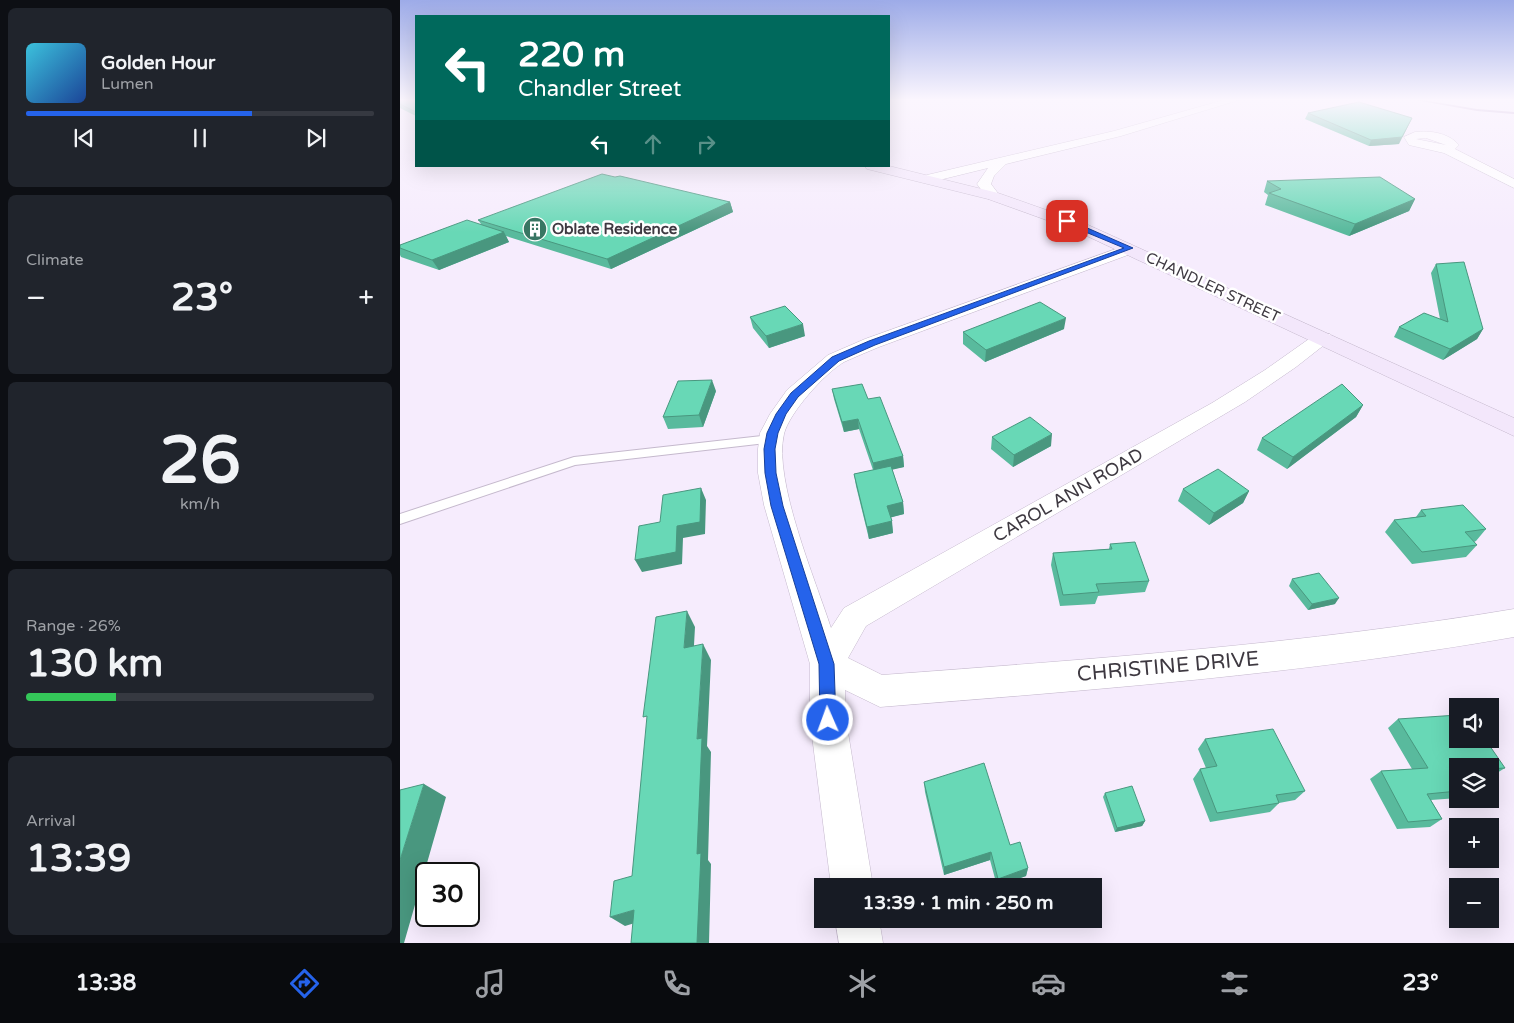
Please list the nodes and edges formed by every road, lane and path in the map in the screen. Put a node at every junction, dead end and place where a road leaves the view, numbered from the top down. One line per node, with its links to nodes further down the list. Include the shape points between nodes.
1 (1074, 144): 3 (street)
2 (1448, 150): 6 (street)
3 (1002, 161): 5 (street); 7 (street, via 984,184)
4 (876, 167): 5 (main road, CHANDLER STREET)
5 (927, 179): 7 (main road, CHANDLER STREET)
6 (1514, 184)
7 (993, 196): 8 (main road, CHANDLER STREET, via 1040,211)
8 (1130, 248): 9 (main road, CHANDLER STREET); 11 (street, via 835,359 795,395 781,414)
9 (1323, 338): 10 (main road, CHANDLER STREET); 14 (street, CAROL ANN ROAD, via 1236,400 855,617)
10 (1514, 428)
11 (772, 439): 12 (lane, via 574,461); 14 (street, via 771,473 777,506)
12 (400, 519)
13 (1514, 623): 14 (street, CHRISTINE DRIVE, via 1447,636 1266,658 880,692)
14 (827, 664): 15 (street, via 828,720)
15 (851, 878)
16 (858, 928): 17 (street)
17 (861, 943)

